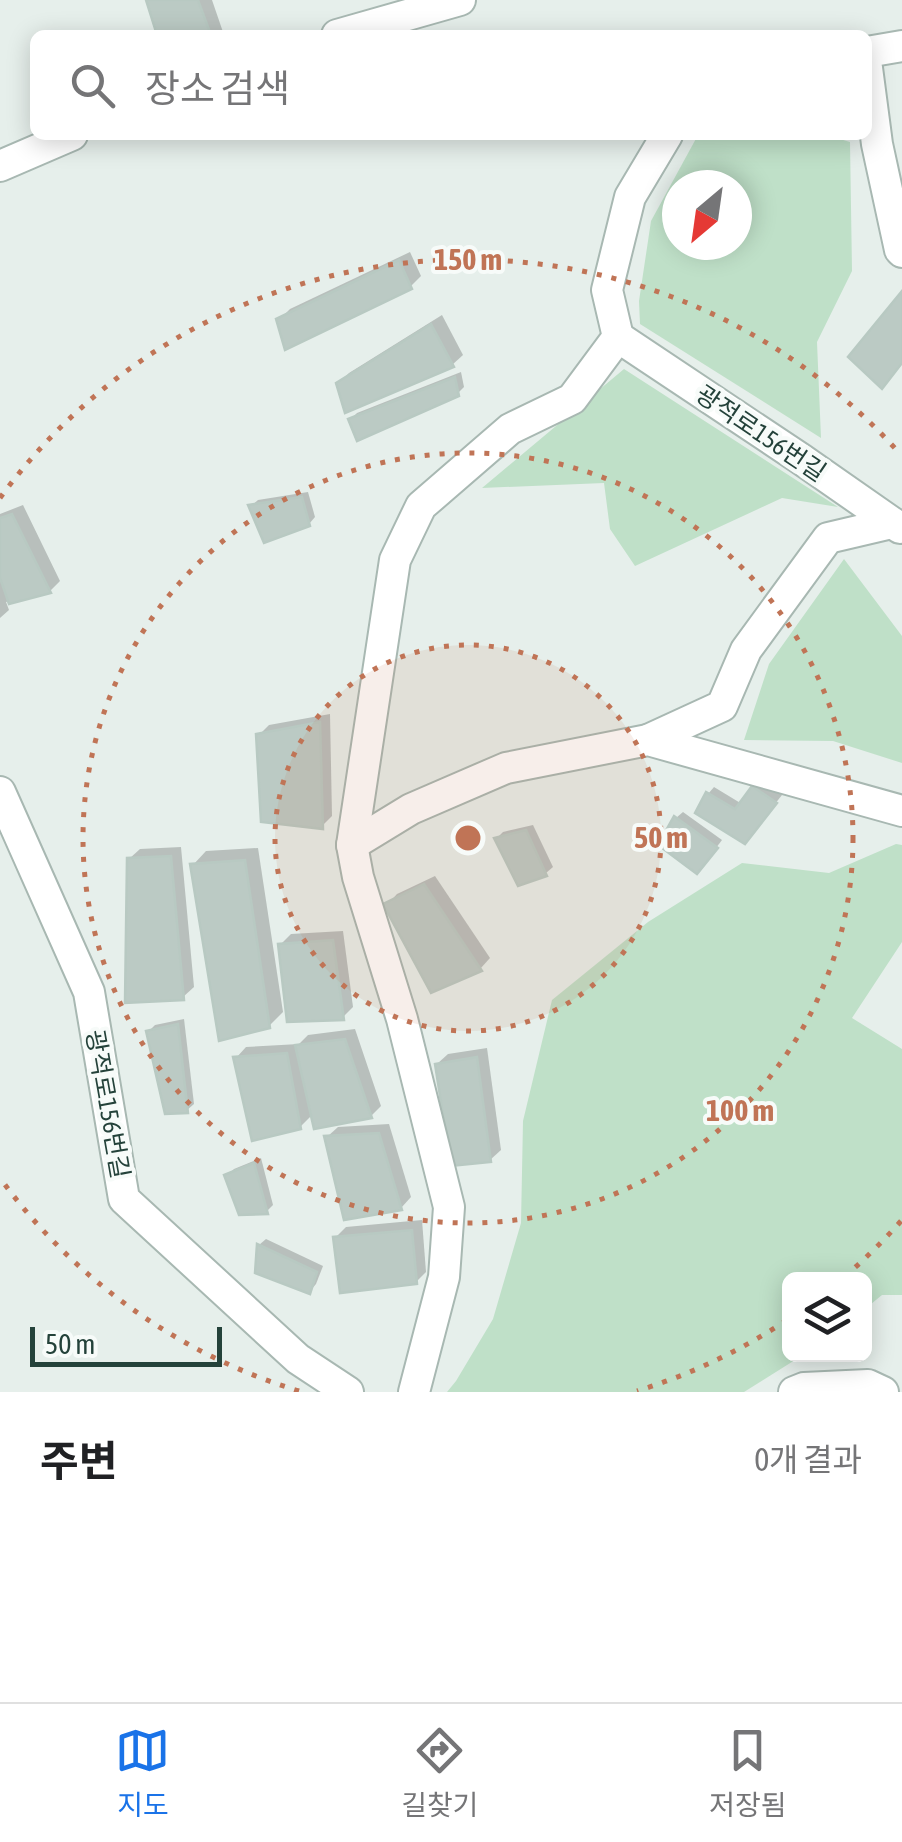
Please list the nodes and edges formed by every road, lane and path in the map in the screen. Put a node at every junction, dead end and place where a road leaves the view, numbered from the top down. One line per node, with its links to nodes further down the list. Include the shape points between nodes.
1 (460, 0): 2 (street)
2 (355, 30)
3 (902, 46): 4 (street)
4 (872, 51)
5 (872, 106): 9 (street)
6 (60, 140): 8 (street)
7 (664, 140): 10 (street, via 630,197 608,290)
8 (0, 166)
9 (902, 252)
10 (618, 338): 11 (street, 광적로156번길); 17 (street, via 572,399 510,429 421,506 396,560)
11 (897, 526): 12 (street, via 828,538 746,650)
12 (722, 706): 13 (street); 14 (street)
13 (648, 740): 14 (street); 17 (street, via 506,768)
14 (710, 758): 16 (street)
15 (0, 792): 18 (street, 광적로156번길, via 90,992 124,1199 298,1359)
16 (902, 811)
17 (352, 845): 19 (street, via 449,1207 444,1278)
18 (348, 1392)
19 (414, 1392)
20 (794, 1392): 21 (street, via 868,1386)
21 (883, 1392)

